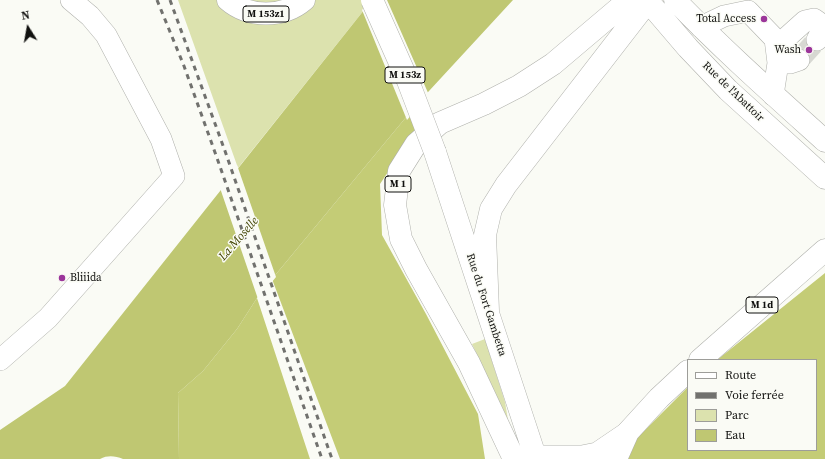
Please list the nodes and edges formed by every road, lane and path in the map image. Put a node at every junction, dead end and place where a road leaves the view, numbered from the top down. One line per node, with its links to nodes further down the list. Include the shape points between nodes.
1 (71, 0): 19 (lane, via 90,16 106,35 161,139 174,176 48,318)
2 (228, 0): 3 (main road, M 153z1, via 243,9 266,14 290,9)
3 (304, 0)
4 (372, 0): 17 (main road, Rue du Fort Gambetta / M 153z, bridge, via 435,152)
5 (607, 0): 9 (main road, M 1)
6 (643, 0): 9 (main road, M 1); 15 (main road, Rue de l'Abattoir, via 728,90); 17 (main road, via 491,209 485,235)
7 (675, 0): 8 (main road)
8 (700, 26): 11 (lane, via 724,16 748,11 775,39); 13 (main road)
9 (583, 38): 23 (main road, M 1, via 553,64 519,86 440,123 416,144 399,171 395,205 401,239 469,363)
10 (817, 40): 11 (lane, via 822,30 821,24 814,19 806,21)
11 (777, 55): 12 (lane, via 790,63); 13 (lane)
12 (799, 60)
13 (773, 95): 14 (main road)
14 (825, 141)
15 (825, 178)
16 (825, 250): 18 (main road, M 1d)
17 (488, 311): 22 (main road, Rue du Fort Gambetta)
18 (701, 359)
19 (0, 360)
20 (687, 372): 21 (main road)
21 (628, 432): 22 (lane, via 597,453); 24 (main road)
22 (536, 458)
23 (514, 459)
24 (616, 459)

